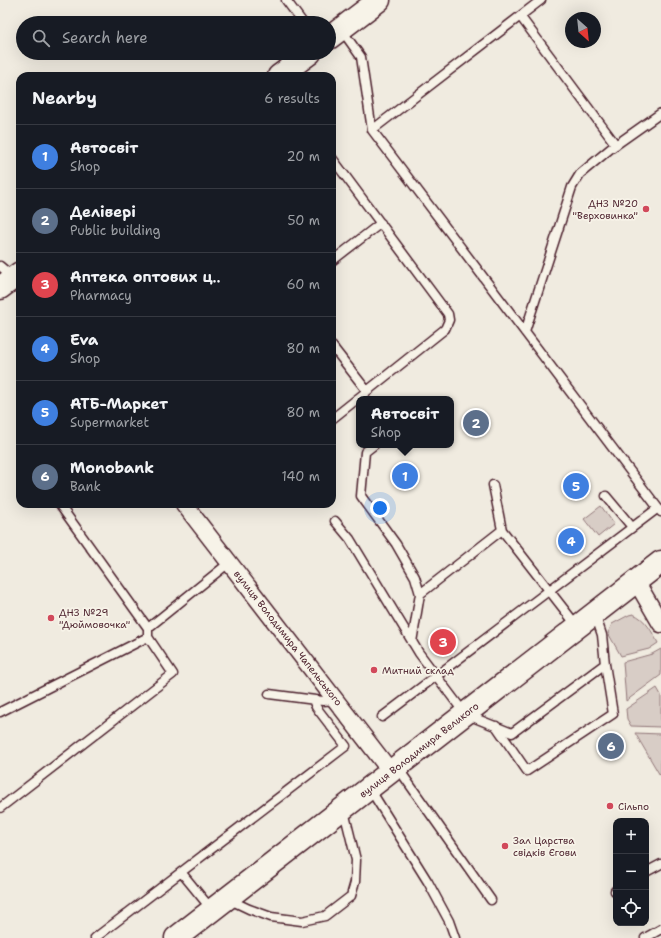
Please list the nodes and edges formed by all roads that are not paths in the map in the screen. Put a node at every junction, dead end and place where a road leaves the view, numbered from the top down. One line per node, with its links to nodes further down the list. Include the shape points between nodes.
1 (286, 0): 4 (lane)
2 (379, 0): 6 (street)
3 (541, 0): 5 (lane)
4 (298, 16)
5 (520, 16): 11 (lane); 12 (lane)
6 (336, 33)
7 (336, 35): 11 (lane, via 361,57)
8 (301, 60): 9 (street)
9 (284, 72)
10 (661, 113): 12 (lane)
11 (372, 130): 16 (lane)
12 (616, 145): 16 (lane, via 580,174 572,187)
13 (336, 163): 14 (lane)
14 (380, 223): 15 (lane); 18 (lane, via 448,314 449,320 445,328)
15 (336, 258)
16 (525, 332): 27 (lane)
17 (336, 351): 18 (lane)
18 (367, 391): 19 (lane)
19 (361, 396)
20 (356, 400): 21 (lane)
21 (336, 416)
22 (370, 448): 35 (lane, via 365,452 361,496 396,544 415,577)
23 (493, 485): 30 (lane)
24 (606, 496): 29 (lane)
25 (62, 508): 39 (lane)
26 (187, 508): 31 (street, вулиця Володимира Чапельського)
27 (660, 510): 29 (lane)
28 (335, 521): 41 (lane, via 350,539)
29 (632, 527): 34 (lane)
30 (502, 530): 34 (lane); 35 (lane)
31 (230, 562): 39 (lane); 46 (street, вулиця Володимира Чапельського)
32 (661, 562): 33 (street, вулиця Володимира Великого)
33 (636, 581): 36 (street, вулиця Володимира Великого); 37 (street)
34 (549, 590): 38 (lane); 43 (lane)
35 (420, 594): 41 (lane)
36 (594, 613): 38 (street, вулиця Володимира Великого); 42 (lane, via 602,635)
37 (661, 624)
38 (577, 627): 48 (street, вулиця Володимира Великого)
39 (148, 628): 40 (lane)
40 (148, 637): 47 (lane); 53 (lane, via 173,674)
41 (412, 642): 43 (lane)
42 (605, 664): 50 (lane, via 512,733); 50 (lane, via 613,714 527,771)
43 (436, 676): 48 (lane); 49 (lane)
44 (269, 694): 45 (lane)
45 (313, 700): 46 (lane); 57 (lane, via 346,746)
46 (336, 700): 51 (street, вулиця Володимира Чапельського)
47 (0, 712)
48 (465, 714): 50 (lane); 51 (street, вулиця Володимира Великого)
49 (382, 717)
50 (496, 726)
51 (394, 769): 52 (street, вулиця Володимира Великого); 58 (lane)
52 (369, 788): 54 (street, вулиця Володимира Великого); 63 (lane, via 428,882)
53 (0, 808)
54 (343, 809): 59 (street, вулиця Володимира Великого); 59 (lane, via 356,860 355,882 351,896 325,916 302,921)
55 (661, 864): 56 (lane)
56 (649, 870)
57 (181, 872): 59 (lane); 61 (lane)
58 (491, 900)
59 (219, 905): 62 (street, вулиця Володимира Великого)
60 (661, 929): 64 (lane)
61 (94, 938)
62 (176, 938)
63 (455, 938)
64 (645, 938)

